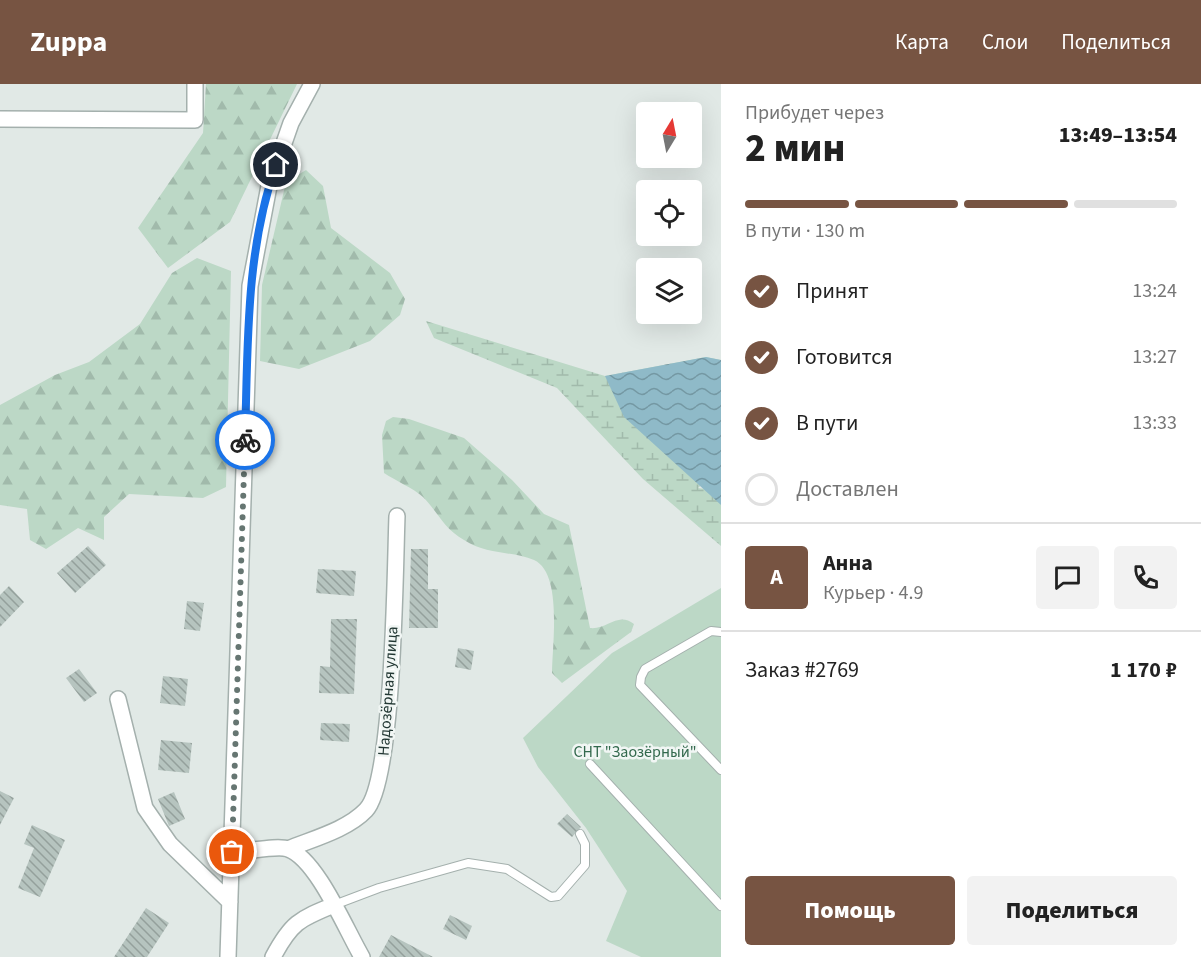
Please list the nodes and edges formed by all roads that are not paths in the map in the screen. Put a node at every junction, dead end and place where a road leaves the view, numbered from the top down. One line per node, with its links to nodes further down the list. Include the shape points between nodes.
1 (195, 84): 3 (street, via 195,120)
2 (312, 84): 11 (street, via 291,123 269,186 250,286)
3 (0, 118)
4 (397, 516): 10 (street, Надозёрная улица, via 386,742 375,797 365,812)
5 (721, 632): 8 (lane, via 711,631 645,669 640,685)
6 (118, 699): 12 (street, via 145,808 170,844)
7 (590, 764): 14 (lane)
8 (721, 770)
9 (580, 834): 13 (lane, via 585,844 585,865 558,896 551,897 507,869 468,863)
10 (288, 849): 11 (street, Надозёрная улица); 13 (street, via 304,860)
11 (232, 852): 12 (street)
12 (230, 902): 15 (street)
13 (334, 905): 16 (street, via 306,916 286,931); 17 (street)
14 (721, 906)
15 (228, 957)
16 (273, 957)
17 (362, 957)

